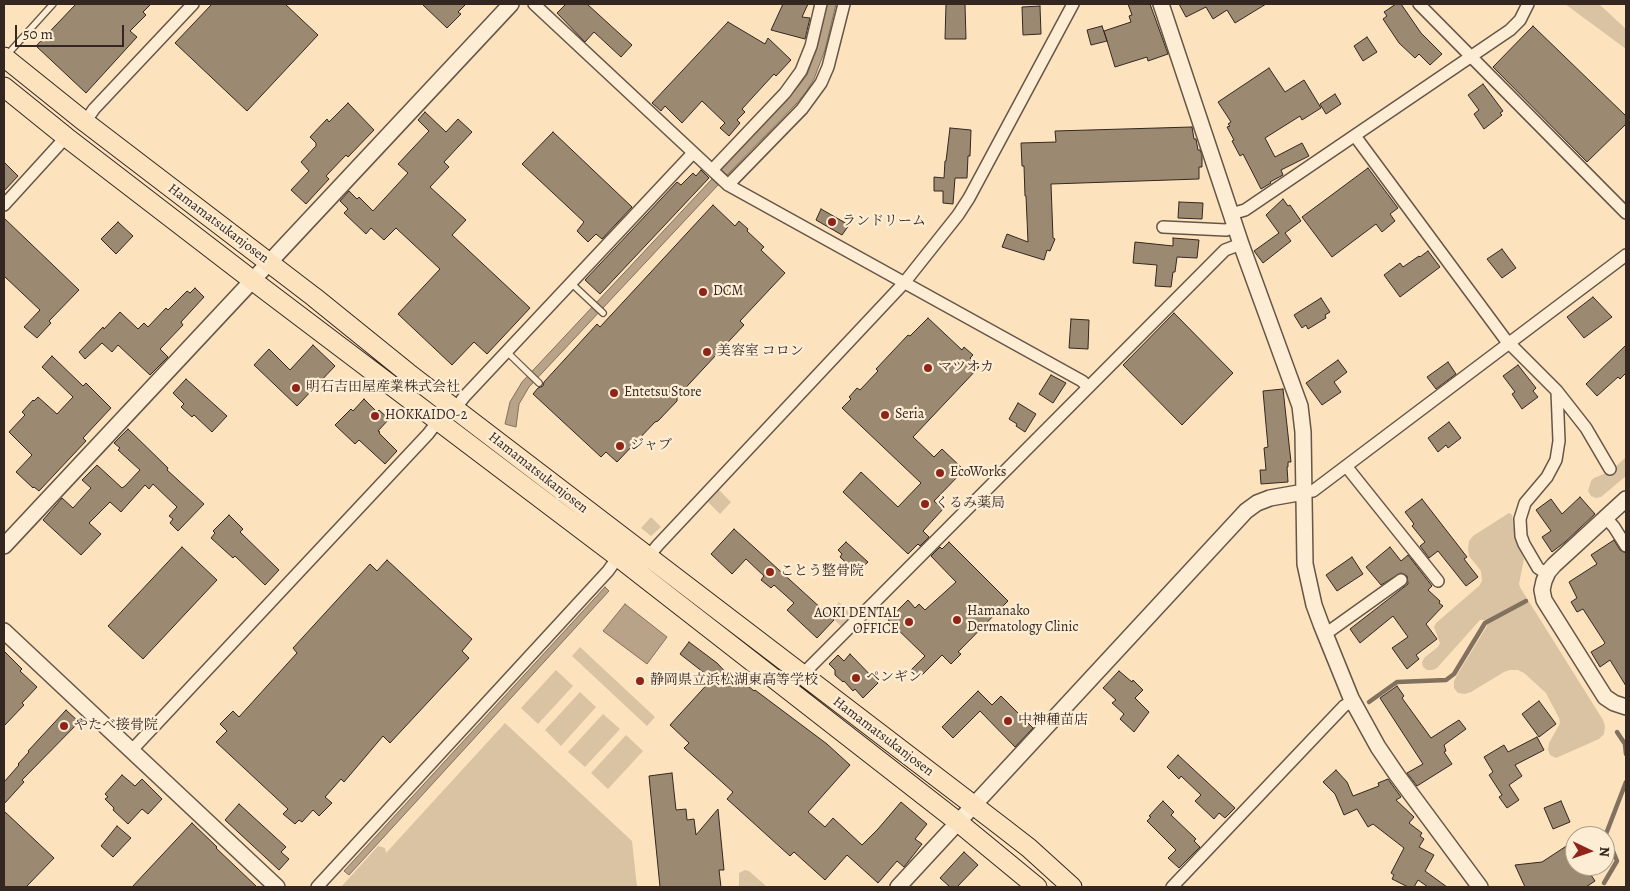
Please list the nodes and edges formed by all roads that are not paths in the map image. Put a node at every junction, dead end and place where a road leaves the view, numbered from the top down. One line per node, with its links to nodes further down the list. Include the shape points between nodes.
1 (53, 4): 12 (lane)
2 (193, 4): 14 (street)
3 (511, 4): 26 (street)
4 (534, 4): 17 (street)
5 (820, 4): 18 (street, via 807,59 797,77)
6 (844, 4): 19 (street, via 828,67 816,90 802,109)
7 (1073, 4): 29 (street, via 964,207)
8 (1161, 4): 22 (street)
9 (1419, 4): 11 (street)
10 (1528, 4): 11 (street, via 1520,20 1510,30)
11 (1471, 57): 15 (street); 21 (street)
12 (4, 58): 14 (main road, Hamamatsukanjosen)
13 (4, 86): 16 (main road, Hamamatsukanjosen)
14 (85, 122): 26 (main road, Hamamatsukanjosen)
15 (1355, 136): 22 (street); 31 (street)
16 (66, 137): 20 (street); 27 (main road, Hamamatsukanjosen)
17 (694, 153): 18 (street); 28 (street)
18 (712, 170): 19 (street)
19 (728, 185): 29 (street)
20 (4, 205)
21 (1626, 213)
22 (1233, 221): 23 (street, via 1226,230); 24 (street)
23 (1163, 227)
24 (1241, 244): 34 (street, via 1224,250); 40 (street, via 1300,406)
25 (1626, 255): 31 (street)
26 (269, 263): 27 (street); 36 (main road, Hamamatsukanjosen)
27 (252, 280): 37 (main road, Hamamatsukanjosen); 43 (street)
28 (571, 283): 30 (lane); 32 (street)
29 (904, 283): 34 (street); 46 (street)
30 (602, 312)
31 (1509, 343): 35 (street); 38 (street)
32 (507, 352): 33 (lane); 36 (street)
33 (538, 381)
34 (1088, 387): 52 (street)
35 (1557, 392): 39 (street, via 1586,428); 47 (street, via 1559,441 1556,460 1547,477 1525,503 1520,519 1524,544 1538,568)
36 (455, 409): 46 (main road, Hamamatsukanjosen)
37 (438, 421): 45 (main road, Hamamatsukanjosen); 55 (street)
38 (1346, 466): 40 (street, via 1313,491); 49 (street)
39 (1610, 469)
40 (1304, 492): 51 (street, via 1305,564); 56 (street, via 1270,498 1246,511)
41 (1626, 499): 42 (street)
42 (1606, 518): 44 (street); 47 (street)
43 (4, 546)
44 (1626, 546)
45 (618, 558): 57 (main road, Hamamatsukanjosen); 59 (street)
46 (648, 558): 52 (main road, Hamamatsukanjosen)
47 (1547, 574): 54 (street, via 1542,590 1544,600 1605,697)
48 (1401, 580): 51 (street)
49 (1438, 581)
50 (4, 631): 55 (street)
51 (1324, 633): 53 (street)
52 (802, 676): 56 (main road, Hamamatsukanjosen)
53 (1353, 702): 63 (street, via 1344,706); 64 (street, via 1397,775)
54 (1626, 707)
55 (131, 751): 58 (street)
56 (973, 806): 57 (street); 62 (main road, Hamamatsukanjosen, via 1029,848)
57 (958, 822): 60 (street); 61 (main road, Hamamatsukanjosen)
58 (277, 887)
59 (317, 887)
60 (898, 887)
61 (1037, 887)
62 (1072, 887)
63 (1172, 887)
64 (1480, 887)

